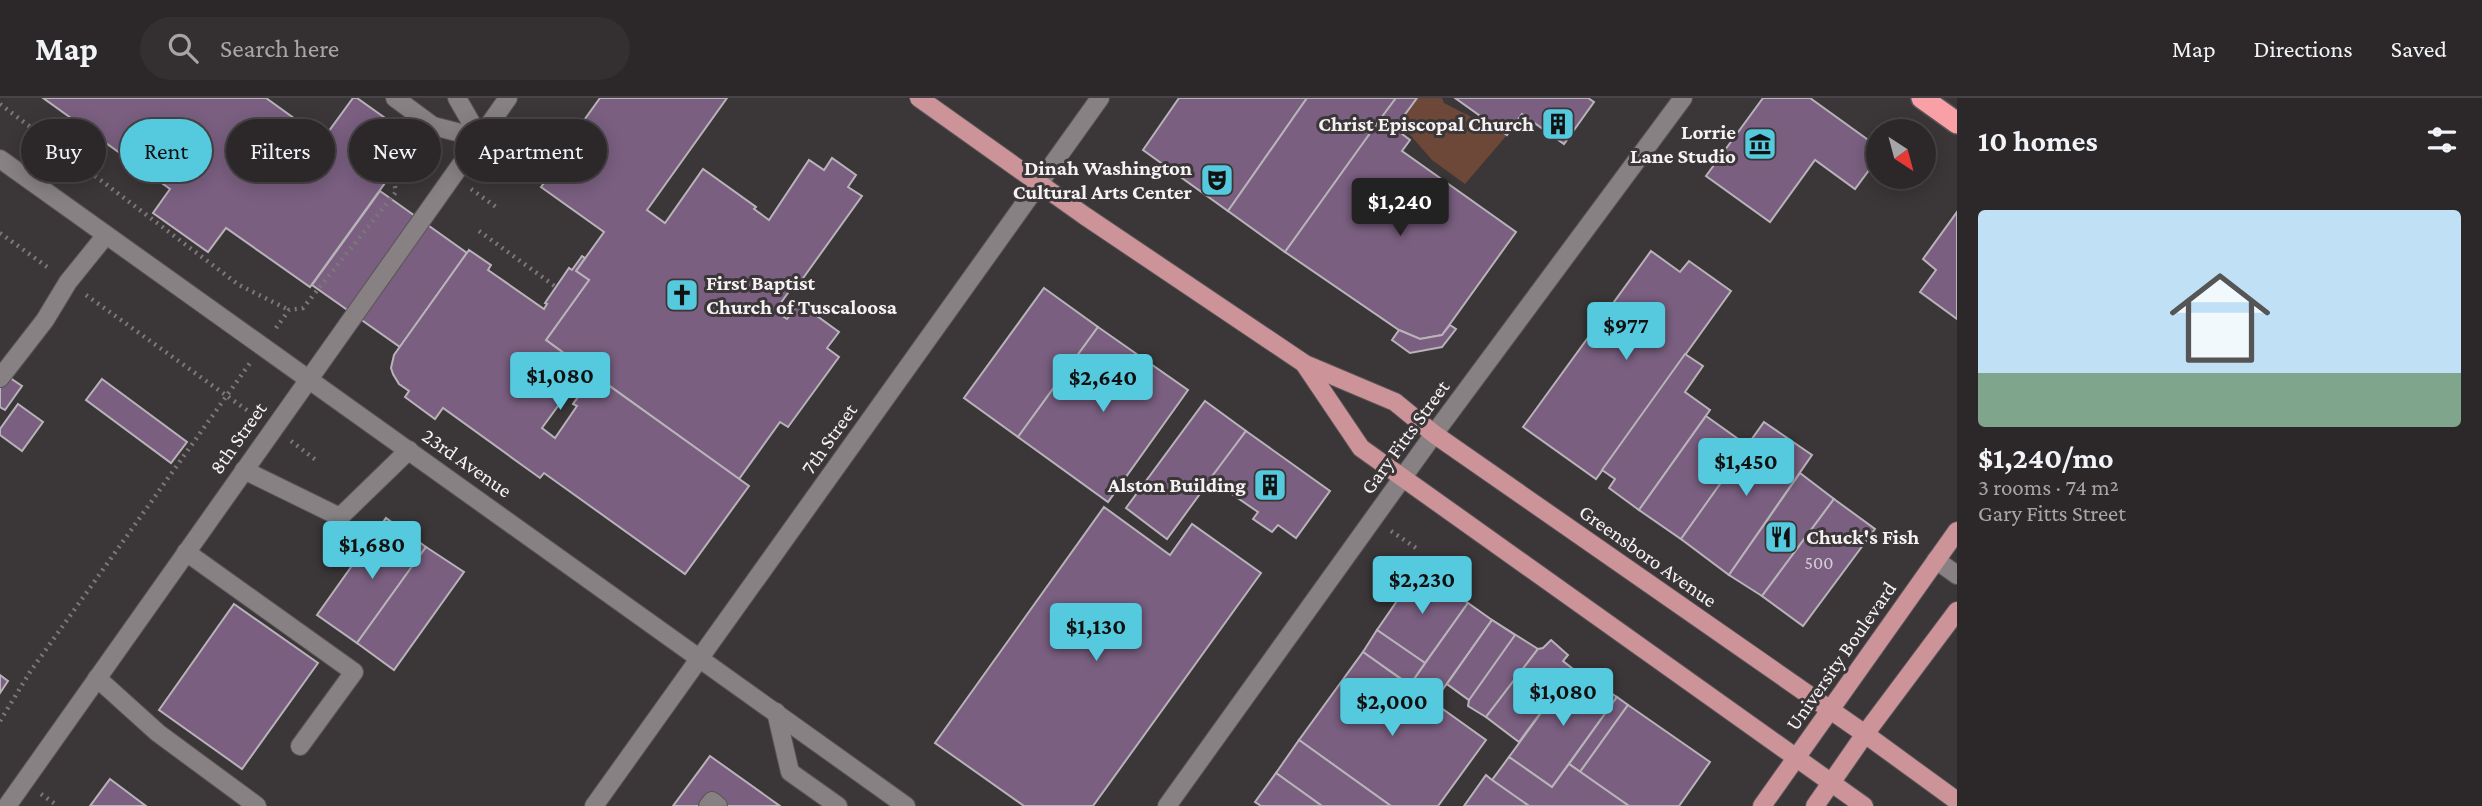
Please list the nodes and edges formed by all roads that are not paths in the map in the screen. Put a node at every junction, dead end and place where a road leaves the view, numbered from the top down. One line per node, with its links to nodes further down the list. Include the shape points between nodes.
1 (395, 98): 11 (street, via 433,126)
2 (457, 98): 8 (street)
3 (508, 98): 9 (street, 8th Street)
4 (919, 98): 14 (main road, Greensboro Avenue)
5 (1100, 98): 14 (street, 7th Street)
6 (1683, 98): 19 (street, Gary Fitts Street)
7 (1922, 98): 10 (highway)
8 (469, 119)
9 (493, 119)
10 (1957, 123)
11 (455, 132)
12 (0, 159): 15 (street, 23rd Avenue)
13 (455, 173): 18 (street, 8th Street)
14 (1040, 184): 16 (main road, Greensboro Avenue); 28 (street, 7th Street)
15 (106, 235): 17 (street); 18 (street, 23rd Avenue)
16 (1305, 364): 19 (main road, Greensboro Avenue, via 1395,402); 22 (main road, Greensboro Avenue, via 1361,448)
17 (0, 378)
18 (308, 379): 20 (street, 23rd Avenue); 21 (street, 8th Street)
19 (1434, 434): 22 (street, Gary Fitts Street); 31 (main road, Greensboro Avenue)
20 (409, 450): 21 (street, via 340,517); 28 (street, 23rd Avenue)
21 (244, 470): 24 (street, 8th Street)
22 (1403, 477): 34 (main road, Greensboro Avenue); 44 (street, Gary Fitts Street)
23 (1957, 531): 25 (main road, University Boulevard)
24 (186, 552): 29 (street, 8th Street); 33 (street, via 355,672)
25 (1936, 560): 26 (street); 31 (main road, University Boulevard)
26 (1957, 575)
27 (1957, 611): 32 (main road)
28 (701, 658): 30 (street, 23rd Avenue); 39 (street, 7th Street)
29 (97, 678): 37 (street, 8th Street); 38 (street, via 158,733)
30 (776, 712): 42 (street, via 790,772); 43 (street, 23rd Avenue)
31 (1830, 712): 32 (main road, Greensboro Avenue); 34 (main road, University Boulevard)
32 (1865, 734): 35 (main road); 36 (main road, Greensboro Avenue)
33 (300, 746)
34 (1796, 759): 35 (main road, Greensboro Avenue); 45 (main road, University Boulevard)
35 (1831, 783): 46 (main road); 47 (main road, Greensboro Avenue)
36 (1957, 801)
37 (3, 805)
38 (257, 806)
39 (594, 806)
40 (708, 806): 41 (street, via 712,801)
41 (718, 806)
42 (838, 806)
43 (906, 806)
44 (1167, 806)
45 (1762, 806)
46 (1815, 806)
47 (1864, 806)

